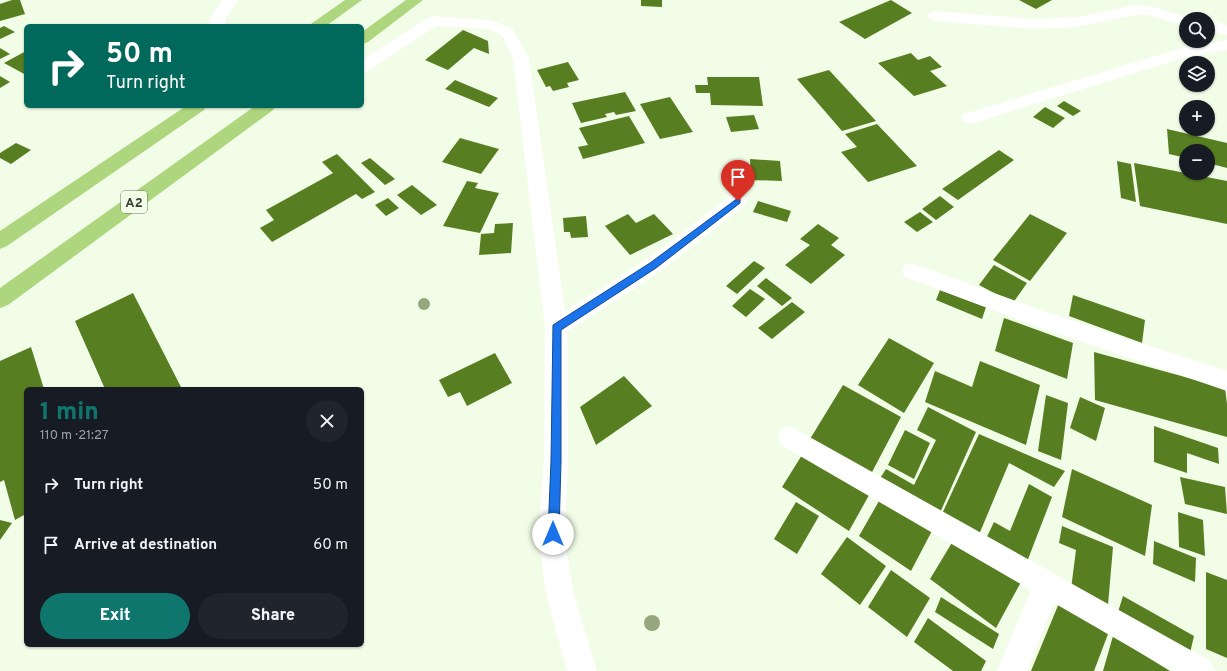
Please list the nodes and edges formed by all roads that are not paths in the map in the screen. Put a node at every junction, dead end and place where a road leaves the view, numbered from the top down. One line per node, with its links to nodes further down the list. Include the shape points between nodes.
1 (232, 0): 6 (street, via 218,18)
2 (355, 0): 7 (highway)
3 (416, 0): 10 (highway)
4 (935, 16): 5 (street, via 987,22 1040,24 1077,22 1135,10)
5 (1179, 19)
6 (217, 24)
7 (319, 24)
8 (1215, 27): 9 (street)
9 (1227, 30)
10 (364, 37)
11 (1227, 45): 15 (street, via 1188,51)
12 (364, 66): 20 (street, via 433,21 490,25 508,32 520,59)
13 (195, 108): 17 (highway)
14 (264, 108): 19 (highway, A2)
15 (970, 118)
16 (738, 201): 20 (street, via 653,266)
17 (0, 241)
18 (912, 271): 21 (street, via 1038,318)
19 (0, 299)
20 (556, 328): 24 (street, via 553,547 560,595)
21 (1227, 381)
22 (790, 437): 23 (street)
23 (1047, 585): 25 (street); 26 (street)
24 (582, 671)
25 (1012, 671)
26 (1200, 671)

